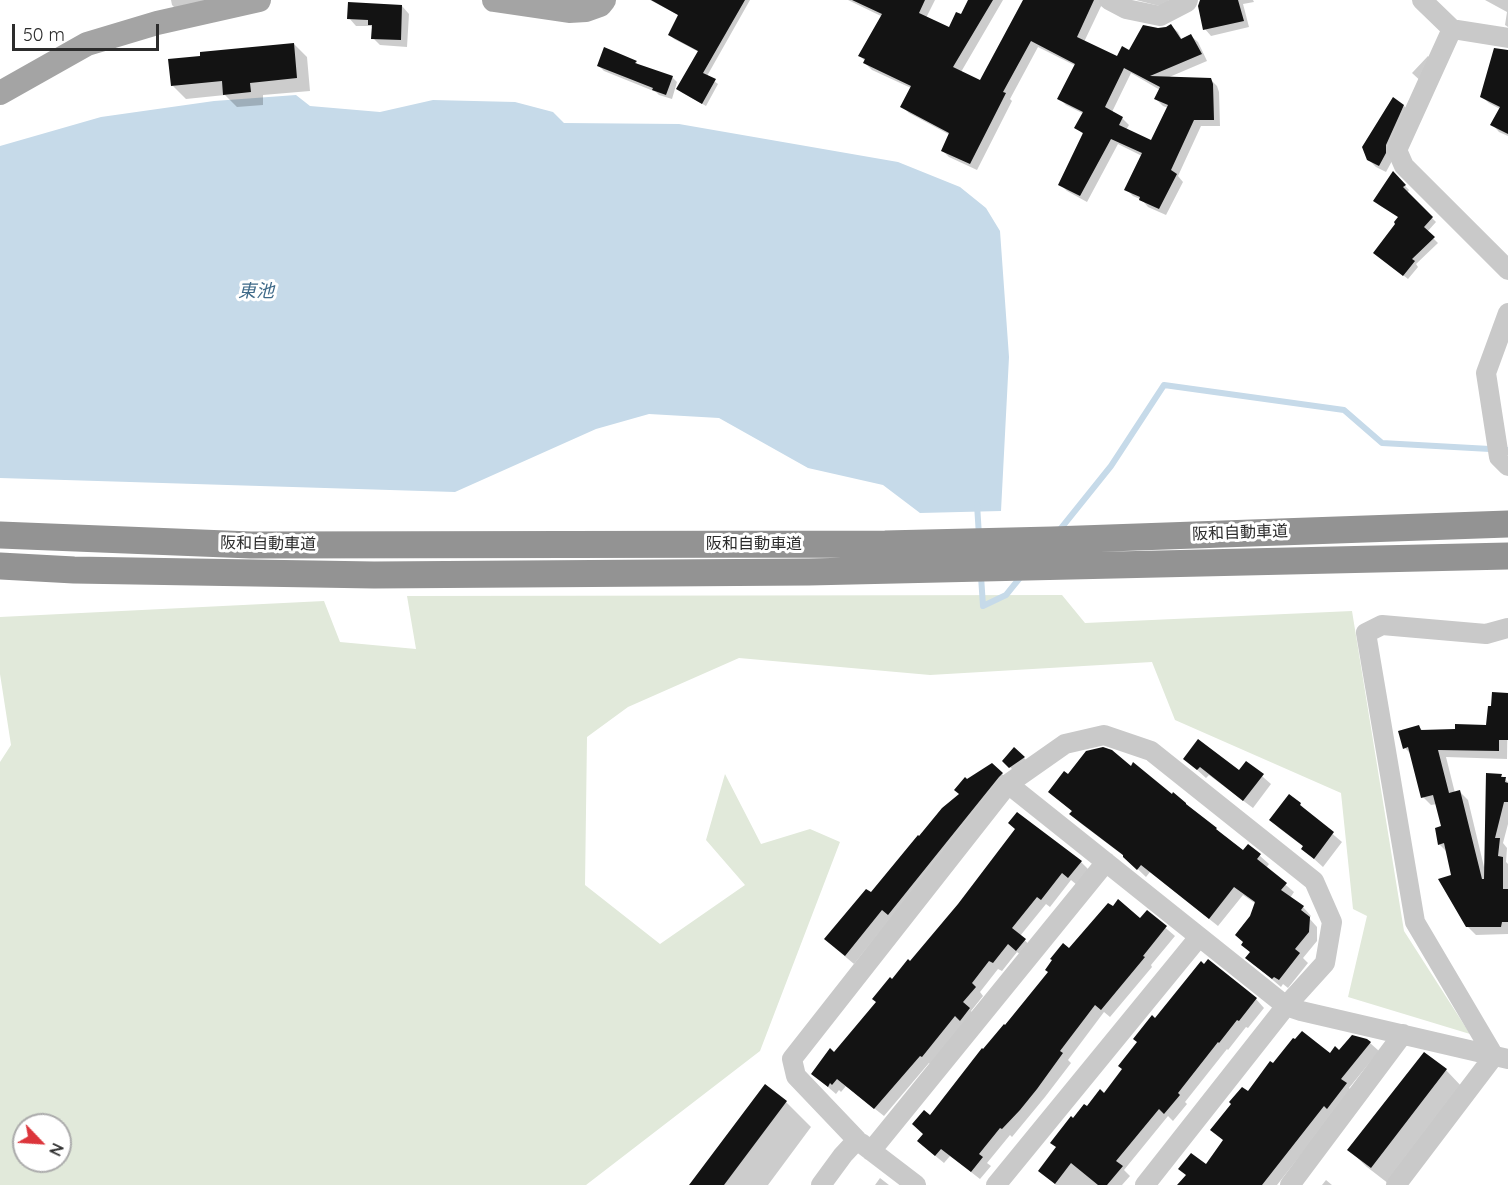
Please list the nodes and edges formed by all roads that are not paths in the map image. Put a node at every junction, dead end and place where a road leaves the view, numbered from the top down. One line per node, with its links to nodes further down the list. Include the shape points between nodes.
1 (259, 0): 9 (main road, via 87,44)
2 (494, 0): 3 (main road, via 568,11 586,10)
3 (604, 0)
4 (1109, 0): 5 (street, via 1126,9 1160,16)
5 (1188, 0)
6 (1422, 0): 7 (street)
7 (1452, 28): 8 (street); 10 (street, via 1397,150 1404,166)
8 (1508, 39)
9 (0, 93)
10 (1508, 270)
11 (1508, 313): 12 (street, via 1486,373 1499,457)
12 (1508, 466)
13 (1508, 524): 14 (highway, 阪和自動車道, via 885,544 251,545)
14 (0, 535)
15 (1508, 555): 16 (highway, 阪和自動車道, via 809,572 374,575)
16 (0, 566)
17 (1508, 628): 23 (street, via 1486,634 1382,625 1366,633 1415,922)
18 (1008, 784): 19 (street); 21 (street, via 1065,744 1104,735 1151,751 1233,816 1314,881 1332,922 1325,963); 24 (street, via 792,1059 796,1076)
19 (1106, 862): 20 (street); 24 (street)
20 (1199, 937): 21 (street); 27 (street)
21 (1286, 1006): 22 (street); 28 (street)
22 (1403, 1034): 23 (street); 29 (street)
23 (1501, 1057): 30 (street)
24 (864, 1145): 25 (street, via 843,1155); 26 (street)
25 (821, 1185)
26 (916, 1185)
27 (996, 1185)
28 (1145, 1185)
29 (1290, 1185)
30 (1396, 1185)

